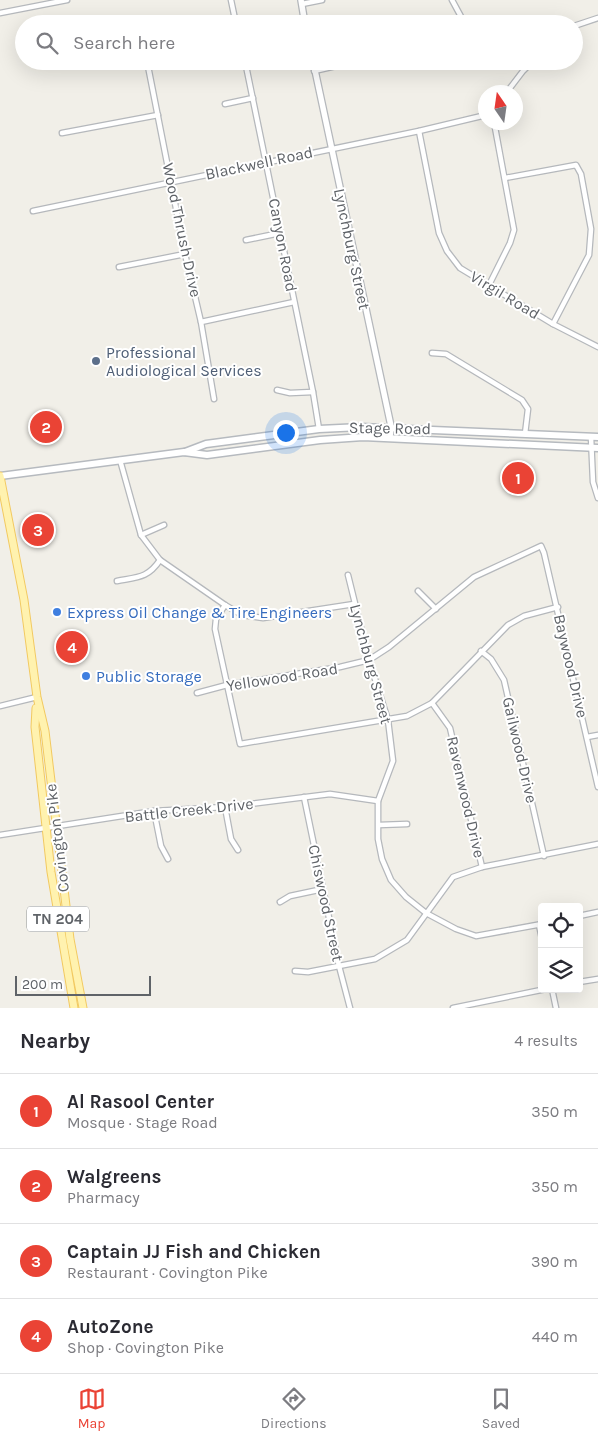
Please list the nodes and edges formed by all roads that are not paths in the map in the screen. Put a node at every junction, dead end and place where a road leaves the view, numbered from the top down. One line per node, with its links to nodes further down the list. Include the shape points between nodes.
1 (67, 0): 6 (street)
2 (230, 0): 7 (street)
3 (322, 0): 5 (street)
4 (452, 0): 9 (street)
5 (301, 2): 8 (street)
6 (0, 14)
7 (234, 15)
8 (304, 15)
9 (460, 15)
10 (598, 18): 11 (street)
11 (583, 23)
12 (149, 70): 19 (street, Wood Thrush Drive)
13 (247, 70): 17 (street, Canyon Road)
14 (314, 70): 24 (street, Lynchburg Street)
15 (523, 70): 16 (street)
16 (512, 85)
17 (253, 98): 18 (street); 25 (street, Canyon Road)
18 (225, 104)
19 (158, 114): 23 (street); 27 (street, Wood Thrush Drive)
20 (478, 117): 22 (street, Blackwell Road)
21 (496, 130): 26 (street)
22 (419, 131): 24 (street, Blackwell Road); 33 (street, Virgil Road, via 439,233 447,251 460,268)
23 (62, 133)
24 (330, 148): 25 (street, Blackwell Road); 42 (street, Lynchburg Street)
25 (266, 163): 27 (street, Blackwell Road); 29 (street, Canyon Road)
26 (506, 178): 33 (street, via 514,230); 36 (street, via 576,165 581,174 591,229 589,255)
27 (172, 181): 28 (street, Blackwell Road); 31 (street, Wood Thrush Drive)
28 (33, 211)
29 (280, 233): 30 (street); 34 (street, Canyon Road)
30 (246, 240)
31 (185, 254): 32 (street); 35 (street, Wood Thrush Drive)
32 (120, 267)
33 (489, 285): 36 (street, Virgil Road)
34 (294, 302): 35 (street); 40 (street, Canyon Road)
35 (202, 322): 41 (street, Wood Thrush Drive)
36 (554, 324): 37 (street, Virgil Road)
37 (598, 347)
38 (432, 353): 44 (street, via 446,354 522,400 528,409)
39 (277, 390): 40 (street)
40 (313, 392): 43 (street, Canyon Road)
41 (214, 399)
42 (391, 426): 43 (main road, Stage Road); 44 (main road, Stage Road); 45 (street, Lynchburg Street)
43 (319, 429): 48 (main road, Stage Road, via 206,444)
44 (526, 434): 46 (main road, Stage Road)
45 (390, 437): 47 (main road, Stage Road); 48 (main road, Stage Road, via 320,440 206,455)
46 (595, 437): 47 (street)
47 (595, 448): 51 (street, via 593,482)
48 (184, 452): 49 (main road, Stage Road)
49 (120, 460): 50 (main road, Stage Road); 53 (street)
50 (0, 476): 67 (main road, Covington Pike / TN 204, via 24,600)
51 (598, 498)
52 (164, 525): 53 (street)
53 (141, 535): 55 (street)
54 (541, 546): 61 (street, Baywood Drive); 62 (street, Yellowood Road, via 474,578)
55 (160, 560): 57 (street, via 144,576); 60 (street)
56 (348, 574): 59 (street, Lynchburg Street)
57 (117, 581)
58 (418, 591): 62 (street)
59 (354, 604): 60 (street, via 264,618 242,615); 64 (street, Lynchburg Street)
60 (225, 605): 65 (street, via 216,619 215,629)
61 (558, 607): 63 (street, via 524,616 508,625); 72 (street, Baywood Drive)
62 (436, 609): 64 (street, Yellowood Road)
63 (481, 651): 68 (street); 85 (street, Gailwood Drive, via 491,659 504,680)
64 (369, 660): 65 (street, Yellowood Road); 70 (street, Lynchburg Street)
65 (227, 685): 66 (street, Yellowood Road); 70 (street, via 240,744)
66 (197, 693)
67 (37, 697): 69 (street); 80 (main road, Covington Pike / TN 204, via 45,731); 81 (main road, Covington Pike / TN 204, via 36,727)
68 (432, 703): 70 (street, via 407,716); 87 (street, Ravenwood Drive, via 450,728)
69 (0, 706)
70 (388, 720): 75 (street, Lynchburg Street, via 393,761)
71 (598, 735): 72 (street)
72 (587, 737): 73 (street, Baywood Drive)
73 (598, 787)
74 (304, 798): 75 (street, Battle Creek Drive, via 330,794); 76 (street, Battle Creek Drive); 88 (street, Chiswood Street)
75 (378, 801): 79 (street, Lynchburg Street)
76 (225, 807): 77 (street, Battle Creek Drive); 84 (street, via 231,839)
77 (154, 811): 80 (street, Battle Creek Drive); 86 (street, via 161,846)
78 (407, 824): 79 (street)
79 (379, 825): 90 (street, Lynchburg Street, via 382,860 391,880)
80 (55, 828): 81 (street, Battle Creek Drive); 101 (main road, Covington Pike / TN 204)
81 (46, 829): 82 (street, Battle Creek Drive); 100 (main road, Covington Pike / TN 204)
82 (0, 835)
83 (598, 844): 85 (street)
84 (238, 850)
85 (544, 856): 87 (street)
86 (168, 859)
87 (482, 867): 90 (street, via 453,877)
88 (323, 890): 89 (street, via 290,896); 94 (street, Chiswood Street)
89 (280, 902)
90 (426, 912): 93 (street, Lynchburg Street, via 476,936); 94 (street, via 407,940 399,945 375,959)
91 (598, 912): 92 (street)
92 (583, 915)
93 (538, 925)
94 (339, 966): 95 (street); 102 (street, Chiswood Street)
95 (295, 971)
96 (598, 979): 97 (street)
97 (583, 981)
98 (538, 991): 103 (street)
99 (553, 993): 104 (street)
100 (74, 1008)
101 (83, 1008)
102 (350, 1008)
103 (454, 1008)
104 (556, 1008)

